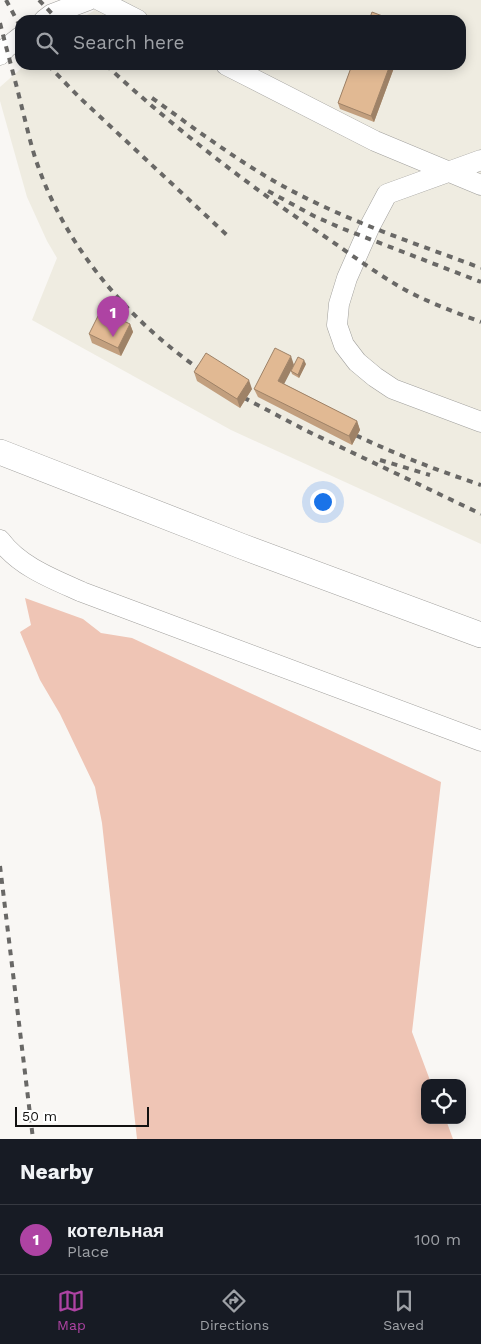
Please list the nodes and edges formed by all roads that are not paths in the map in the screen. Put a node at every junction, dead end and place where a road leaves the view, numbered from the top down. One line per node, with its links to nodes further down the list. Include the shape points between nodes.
1 (89, 0): 3 (lane)
2 (99, 0): 4 (lane)
3 (51, 15)
4 (128, 15)
5 (15, 41): 6 (lane)
6 (0, 55)
7 (236, 70): 9 (lane, via 375,141)
8 (481, 160): 9 (lane)
9 (448, 172): 10 (lane); 11 (lane, via 387,194 348,278 339,304 338,325 344,345 375,377 393,389)
10 (481, 185)
11 (481, 422)
12 (0, 452): 14 (main road)
13 (0, 540): 15 (lane, via 22,562 82,592)
14 (481, 636)
15 (481, 741)

